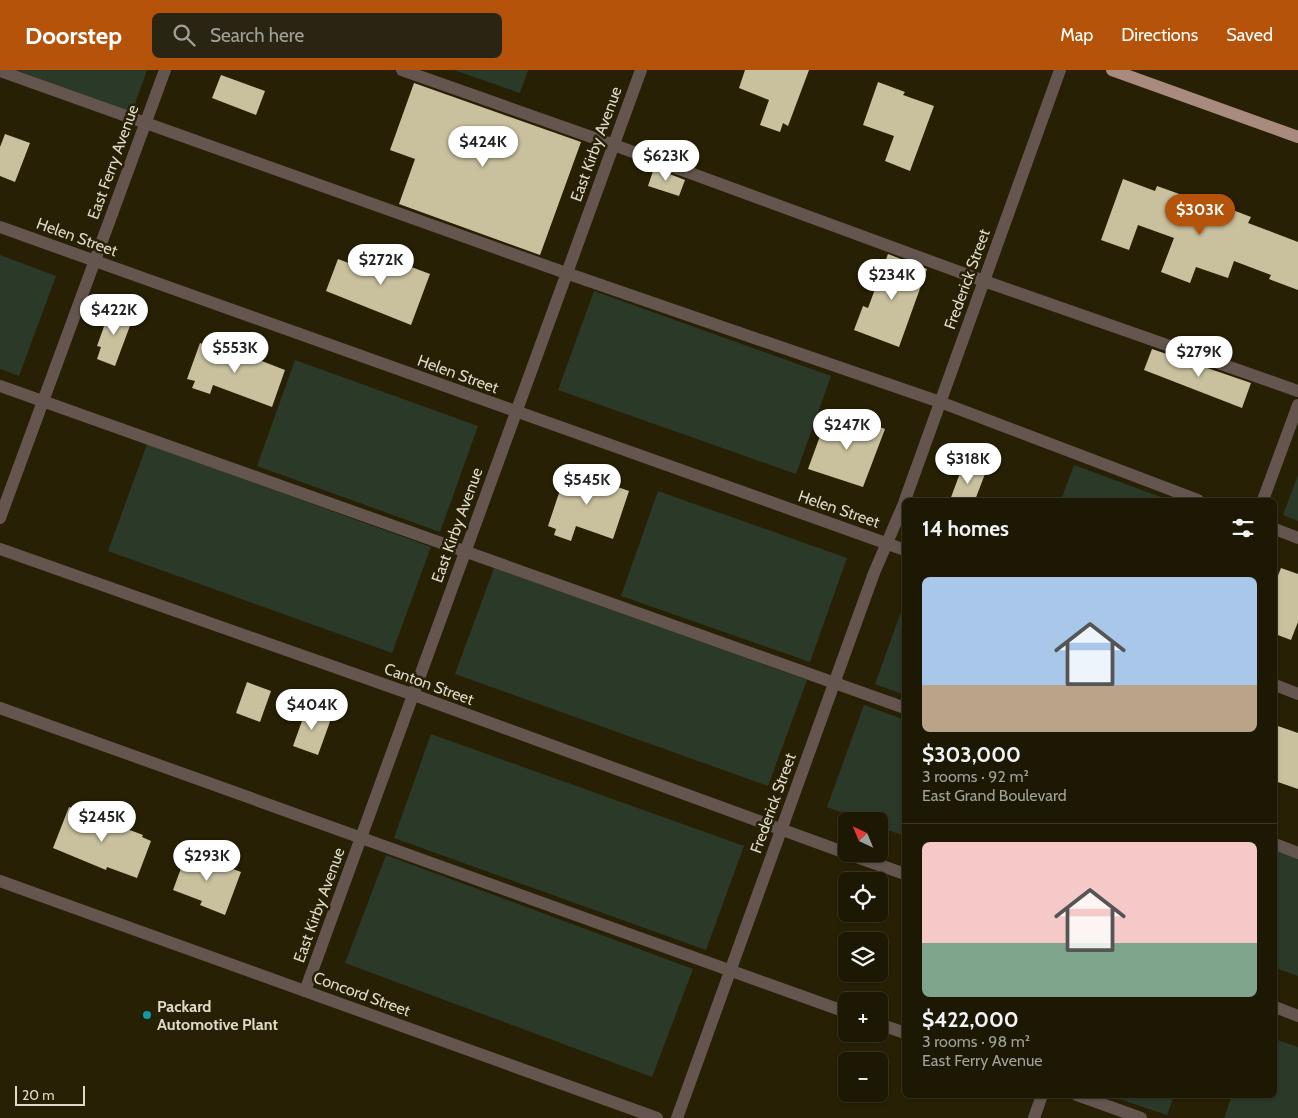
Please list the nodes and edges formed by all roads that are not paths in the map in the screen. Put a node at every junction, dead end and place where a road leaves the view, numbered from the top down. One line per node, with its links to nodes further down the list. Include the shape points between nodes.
1 (165, 70): 7 (street, East Ferry Avenue)
2 (402, 70): 9 (street)
3 (641, 70): 9 (street, East Kirby Avenue)
4 (1060, 70): 13 (street, Frederick Street)
5 (1112, 70): 8 (main road)
6 (0, 72): 7 (street)
7 (145, 123): 11 (street, East Ferry Avenue); 12 (street)
8 (1298, 137)
9 (614, 144): 12 (street, East Kirby Avenue); 13 (street)
10 (0, 227): 11 (street, Helen Street)
11 (94, 261): 16 (street, East Ferry Avenue); 19 (street, Helen Street)
12 (566, 273): 17 (street); 19 (street, East Kirby Avenue)
13 (984, 281): 15 (street); 17 (street, Frederick Street)
14 (0, 386): 16 (street)
15 (1298, 392)
16 (43, 402): 24 (street, East Ferry Avenue); 30 (street)
17 (940, 402): 20 (street, Frederick Street); 21 (street)
18 (1298, 405): 22 (street)
19 (514, 412): 27 (street, Helen Street); 30 (street, East Kirby Avenue)
20 (906, 498)
21 (1193, 498)
22 (1264, 498)
23 (902, 508): 27 (street, Frederick Street)
24 (0, 518)
25 (1277, 530): 26 (street)
26 (1298, 538)
27 (887, 543): 29 (street, Helen Street); 31 (street, Frederick Street)
28 (0, 549): 34 (street, Canton Street)
29 (902, 549)
30 (465, 550): 31 (street); 34 (street, East Kirby Avenue)
31 (834, 682): 35 (street); 37 (street, Frederick Street)
32 (1277, 686): 33 (street)
33 (1298, 694)
34 (414, 695): 37 (street, Canton Street); 38 (street, East Kirby Avenue)
35 (902, 707)
36 (0, 708): 38 (street)
37 (781, 830): 40 (street, Canton Street); 45 (street, Frederick Street)
38 (360, 837): 45 (street); 46 (street, East Kirby Avenue)
39 (1277, 845): 41 (street)
40 (838, 850)
41 (1298, 852)
42 (872, 862): 43 (street, Canton Street)
43 (902, 873)
44 (0, 881): 46 (street, Concord Street)
45 (730, 970): 48 (street); 55 (street, Frederick Street)
46 (305, 991): 54 (street, Concord Street)
47 (1277, 1008): 49 (street)
48 (838, 1009)
49 (1298, 1016)
50 (888, 1027): 51 (street)
51 (902, 1032)
52 (1041, 1098): 56 (street)
53 (1085, 1098): 57 (street)
54 (657, 1118)
55 (677, 1118)
56 (1034, 1118)
57 (1141, 1118)

